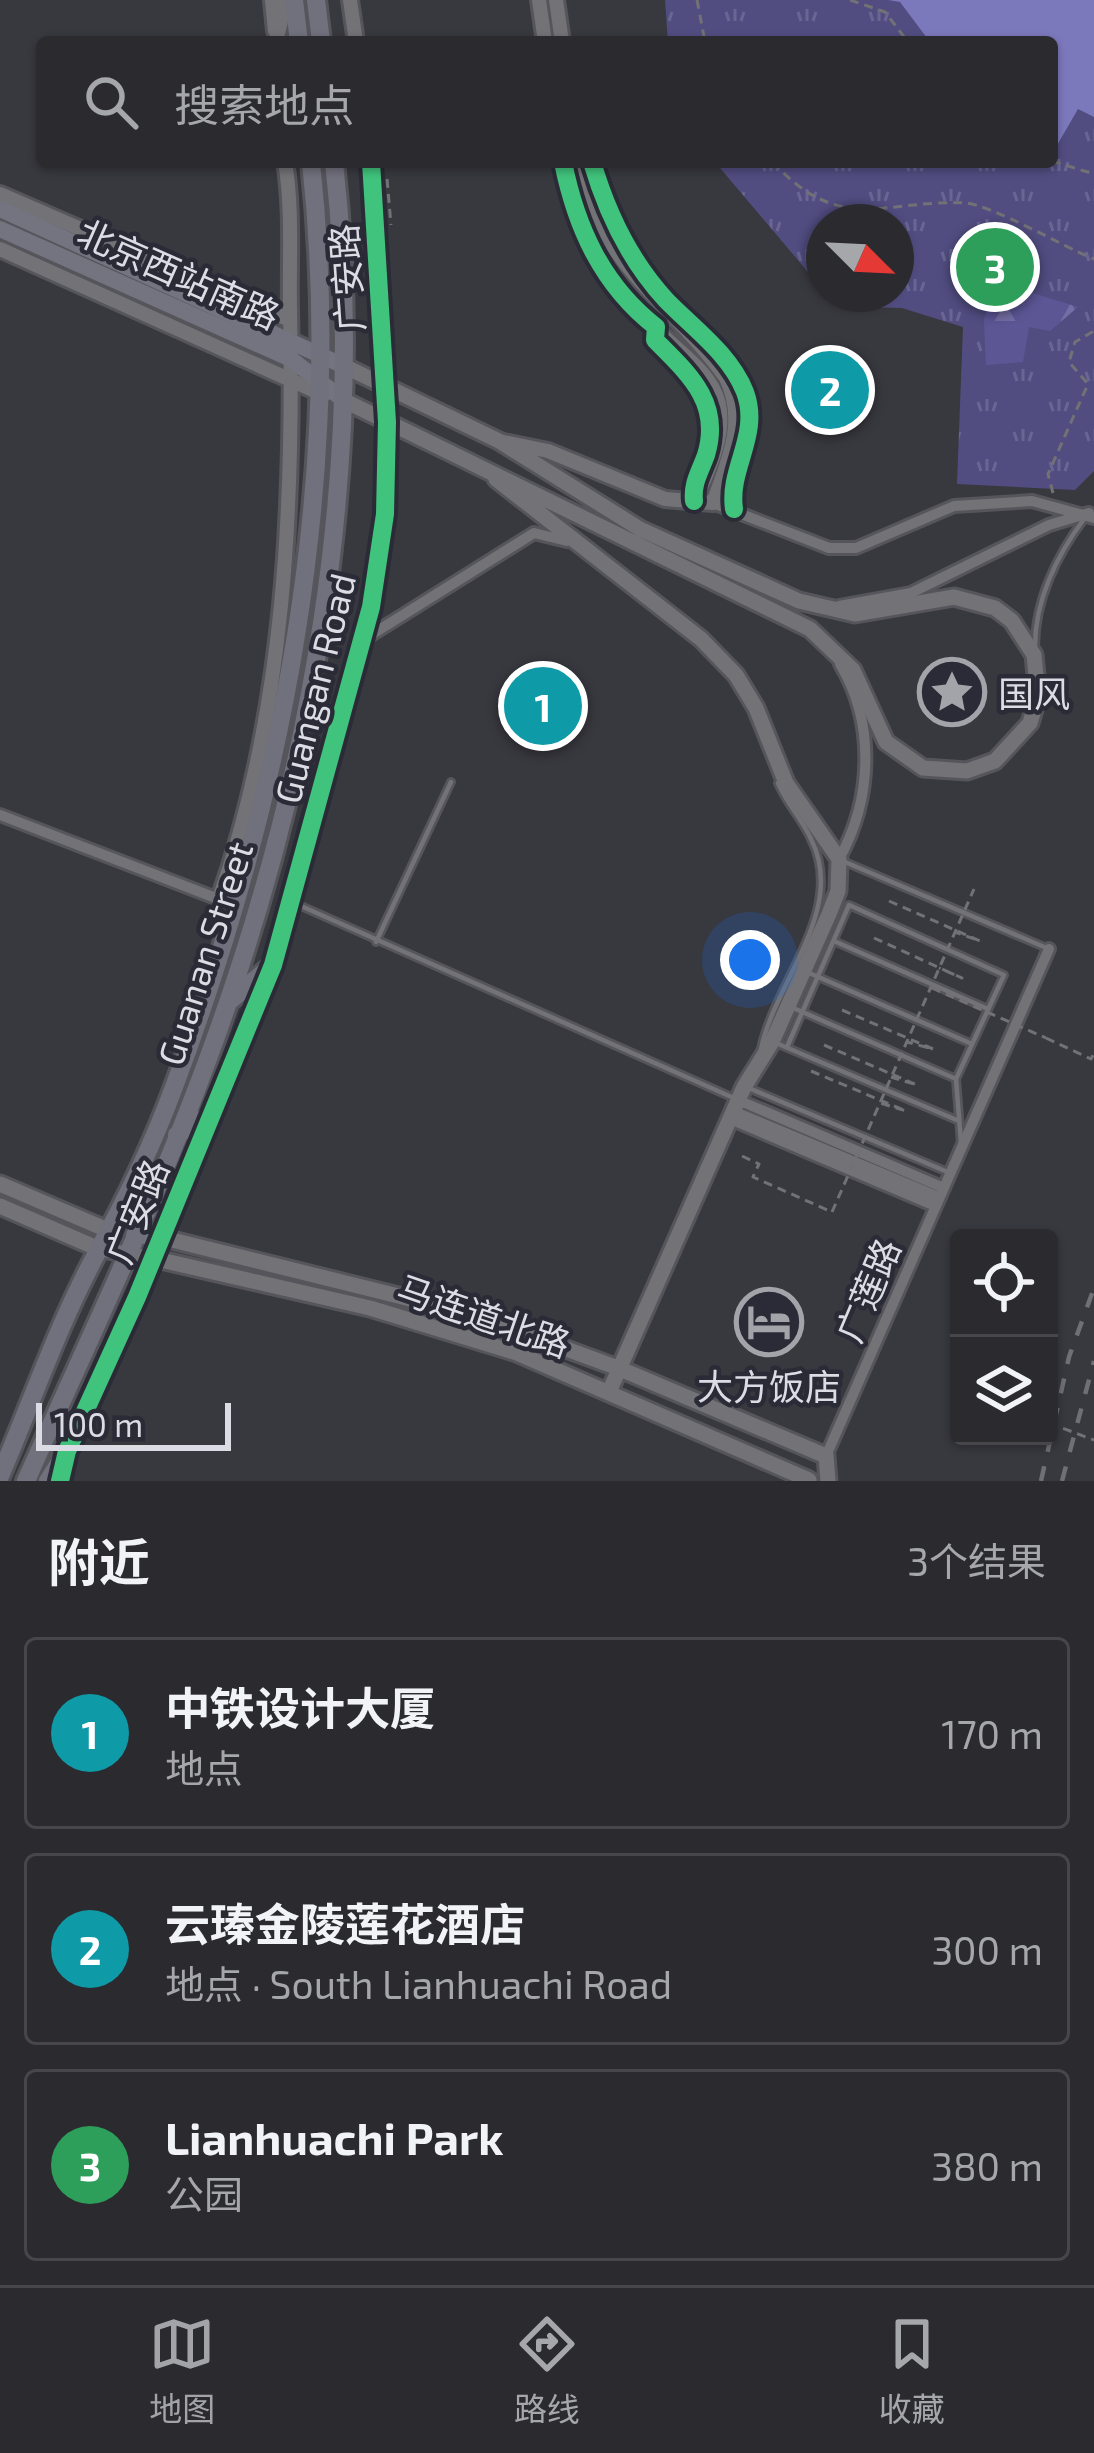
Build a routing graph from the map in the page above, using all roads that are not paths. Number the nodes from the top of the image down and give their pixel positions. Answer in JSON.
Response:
{"nodes":[{"id":1,"x":272,"y":0,"type":"edge"},
{"id":2,"x":290,"y":0,"type":"edge"},
{"id":3,"x":316,"y":0,"type":"edge"},
{"id":4,"x":350,"y":0,"type":"edge"},
{"id":5,"x":539,"y":0,"type":"edge"},
{"id":6,"x":556,"y":0,"type":"edge"},
{"id":7,"x":275,"y":36,"type":"edge"},
{"id":8,"x":278,"y":36,"type":"edge"},
{"id":9,"x":297,"y":36,"type":"edge"},
{"id":10,"x":320,"y":36,"type":"edge"},
{"id":11,"x":355,"y":36,"type":"edge"},
{"id":12,"x":544,"y":36,"type":"edge"},
{"id":13,"x":561,"y":36,"type":"edge"},
{"id":14,"x":285,"y":168,"type":"edge"},
{"id":15,"x":311,"y":168,"type":"edge"},
{"id":16,"x":334,"y":168,"type":"edge"},
{"id":17,"x":370,"y":168,"type":"edge"},
{"id":18,"x":565,"y":168,"type":"edge"},
{"id":19,"x":582,"y":168,"type":"edge"},
{"id":20,"x":0,"y":194,"type":"edge"},
{"id":21,"x":0,"y":209,"type":"edge"},
{"id":22,"x":0,"y":229,"type":"edge"},
{"id":23,"x":0,"y":250,"type":"edge"},
{"id":24,"x":290,"y":330,"type":"junction"},
{"id":25,"x":317,"y":351,"type":"junction"},
{"id":26,"x":291,"y":359,"type":"junction"},
{"id":27,"x":344,"y":367,"type":"junction"},
{"id":28,"x":291,"y":379,"type":"junction"},
{"id":29,"x":317,"y":386,"type":"junction"},
{"id":30,"x":385,"y":389,"type":"junction"},
{"id":31,"x":345,"y":401,"type":"junction"},
{"id":32,"x":387,"y":422,"type":"junction"},
{"id":33,"x":499,"y":441,"type":"junction"},
{"id":34,"x":475,"y":462,"type":"junction"},
{"id":35,"x":694,"y":501,"type":"junction"},
{"id":36,"x":713,"y":503,"type":"junction"},
{"id":37,"x":1092,"y":514,"type":"edge"},
{"id":38,"x":569,"y":542,"type":"junction"},
{"id":39,"x":824,"y":610,"type":"junction"},
{"id":40,"x":363,"y":640,"type":"junction"},
{"id":41,"x":830,"y":646,"type":"junction"},
{"id":42,"x":1036,"y":664,"type":"junction"},
{"id":43,"x":772,"y":754,"type":"junction"},
{"id":44,"x":451,"y":782,"type":"dead end"},
{"id":45,"x":0,"y":815,"type":"edge"},
{"id":46,"x":839,"y":860,"type":"junction"},
{"id":47,"x":292,"y":902,"type":"junction"},
{"id":48,"x":227,"y":903,"type":"junction"},
{"id":49,"x":834,"y":940,"type":"junction"},
{"id":50,"x":376,"y":942,"type":"junction"},
{"id":51,"x":1049,"y":949,"type":"joint"},
{"id":52,"x":273,"y":965,"type":"junction"},
{"id":53,"x":811,"y":973,"type":"junction"},
{"id":54,"x":228,"y":1002,"type":"junction"},
{"id":55,"x":795,"y":1009,"type":"junction"},
{"id":56,"x":988,"y":1009,"type":"junction"},
{"id":57,"x":972,"y":1044,"type":"junction"},
{"id":58,"x":780,"y":1045,"type":"junction"},
{"id":59,"x":759,"y":1061,"type":"junction"},
{"id":60,"x":956,"y":1078,"type":"junction"},
{"id":61,"x":736,"y":1104,"type":"junction"},
{"id":62,"x":211,"y":1114,"type":"junction"},
{"id":63,"x":958,"y":1121,"type":"junction"},
{"id":64,"x":177,"y":1135,"type":"junction"},
{"id":65,"x":962,"y":1146,"type":"junction"},
{"id":66,"x":950,"y":1173,"type":"junction"},
{"id":67,"x":0,"y":1184,"type":"edge"},
{"id":68,"x":940,"y":1197,"type":"junction"},
{"id":69,"x":0,"y":1206,"type":"edge"},
{"id":70,"x":112,"y":1232,"type":"junction"},
{"id":71,"x":160,"y":1237,"type":"junction"},
{"id":72,"x":130,"y":1244,"type":"junction"},
{"id":73,"x":99,"y":1249,"type":"junction"},
{"id":74,"x":152,"y":1258,"type":"junction"},
{"id":75,"x":618,"y":1368,"type":"junction"},
{"id":76,"x":609,"y":1391,"type":"junction"},
{"id":77,"x":67,"y":1451,"type":"junction"},
{"id":78,"x":826,"y":1456,"type":"junction"},
{"id":79,"x":0,"y":1476,"type":"edge"},
{"id":80,"x":26,"y":1481,"type":"edge"},
{"id":81,"x":48,"y":1481,"type":"edge"},
{"id":82,"x":60,"y":1481,"type":"edge"},
{"id":83,"x":808,"y":1481,"type":"edge"},
{"id":84,"x":828,"y":1481,"type":"edge"}],
"edges":[{"from":1,"to":7,"type":"street"},
{"from":2,"to":8,"type":"street"},
{"from":2,"to":9,"type":"highway"},
{"from":3,"to":10,"type":"highway"},
{"from":4,"to":11,"type":"street"},
{"from":5,"to":12,"type":"street"},
{"from":6,"to":13,"type":"street"},
{"from":14,"to":24,"type":"street","name":"广安路"},
{"from":15,"to":25,"type":"highway","name":"Guanan Street"},
{"from":16,"to":27,"type":"highway","name":"Guanan Street"},
{"from":17,"to":30,"type":"street","name":"广安路"},
{"from":18,"to":35,"type":"street"},
{"from":19,"to":36,"type":"street"},
{"from":20,"to":24,"type":"street"},
{"from":21,"to":24,"type":"main road"},
{"from":22,"to":26,"type":"main road","name":"北京西站南路"},
{"from":23,"to":28,"type":"street"},
{"from":24,"to":25,"type":"main road"},
{"from":24,"to":26,"type":"street","name":"广安路"},
{"from":25,"to":27,"type":"main road"},
{"from":25,"to":29,"type":"highway","name":"Guanan Street"},
{"from":26,"to":28,"type":"street","name":"广安路"},
{"from":26,"to":29,"type":"main road","name":"北京西站南路"},
{"from":27,"to":30,"type":"main road"},
{"from":27,"to":31,"type":"highway","name":"Guanan Street"},
{"from":28,"to":29,"type":"street"},
{"from":28,"to":48,"type":"street","name":"广安路"},
{"from":29,"to":31,"type":"main road","name":"北京西站南路"},
{"from":29,"to":48,"type":"highway","name":"Guanan Street"},
{"from":30,"to":32,"type":"street","name":"广安路"},
{"from":30,"to":33,"type":"main road"},
{"from":31,"to":32,"type":"main road","name":"北京西站南路"},
{"from":31,"to":54,"type":"highway","name":"Guanan Street"},
{"from":32,"to":34,"type":"main road","name":"北京西站南路"},
{"from":32,"to":40,"type":"street","name":"Guangan Road"},
{"from":33,"to":35,"type":"street"},
{"from":33,"to":39,"type":"main road"},
{"from":34,"to":38,"type":"main road"},
{"from":34,"to":41,"type":"main road"},
{"from":35,"to":36,"type":"street"},
{"from":36,"to":37,"type":"street"},
{"from":37,"to":39,"type":"street"},
{"from":37,"to":42,"type":"lane"},
{"from":38,"to":40,"type":"street"},
{"from":38,"to":43,"type":"main road"},
{"from":39,"to":42,"type":"main road"},
{"from":40,"to":47,"type":"street","name":"Guangan Road"},
{"from":41,"to":42,"type":"main road"},
{"from":41,"to":46,"type":"street"},
{"from":43,"to":46,"type":"main road"},
{"from":43,"to":59,"type":"lane"},
{"from":44,"to":50,"type":"lane"},
{"from":45,"to":48,"type":"street"},
{"from":46,"to":51,"type":"lane"},
{"from":46,"to":53,"type":"main road"},
{"from":47,"to":50,"type":"lane"},
{"from":47,"to":52,"type":"street","name":"Guangan Road"},
{"from":48,"to":70,"type":"highway","name":"Guanan Street"},
{"from":49,"to":53,"type":"lane"},
{"from":49,"to":56,"type":"lane"},
{"from":49,"to":56,"type":"lane"},
{"from":50,"to":61,"type":"lane"},
{"from":51,"to":65,"type":"street","name":"广莲路"},
{"from":52,"to":54,"type":"highway"},
{"from":52,"to":62,"type":"street","name":"广安路"},
{"from":53,"to":55,"type":"main road"},
{"from":53,"to":57,"type":"lane"},
{"from":54,"to":64,"type":"highway","name":"Guanan Street"},
{"from":55,"to":58,"type":"main road"},
{"from":55,"to":60,"type":"lane"},
{"from":56,"to":57,"type":"lane"},
{"from":57,"to":60,"type":"lane"},
{"from":58,"to":59,"type":"main road"},
{"from":58,"to":63,"type":"lane"},
{"from":59,"to":61,"type":"main road"},
{"from":60,"to":63,"type":"lane"},
{"from":61,"to":66,"type":"lane"},
{"from":61,"to":68,"type":"street"},
{"from":61,"to":68,"type":"street"},
{"from":61,"to":75,"type":"main road"},
{"from":62,"to":64,"type":"highway"},
{"from":62,"to":71,"type":"street","name":"广安路"},
{"from":63,"to":65,"type":"lane"},
{"from":64,"to":72,"type":"highway","name":"Guanan Street"},
{"from":65,"to":66,"type":"street","name":"广莲路"},
{"from":66,"to":68,"type":"street","name":"广莲路"},
{"from":67,"to":70,"type":"main road"},
{"from":68,"to":78,"type":"street","name":"广莲路"},
{"from":69,"to":73,"type":"main road"},
{"from":70,"to":72,"type":"street"},
{"from":70,"to":73,"type":"highway","name":"Guanan Street"},
{"from":71,"to":72,"type":"main road"},
{"from":71,"to":74,"type":"street","name":"广安路"},
{"from":71,"to":75,"type":"main road"},
{"from":72,"to":73,"type":"street"},
{"from":72,"to":74,"type":"street","name":"马连道北路"},
{"from":72,"to":80,"type":"highway","name":"Guanan Street"},
{"from":73,"to":79,"type":"highway","name":"Guanan Street"},
{"from":74,"to":76,"type":"main road","name":"马连道北路"},
{"from":74,"to":77,"type":"street","name":"广安路"},
{"from":75,"to":76,"type":"main road"},
{"from":75,"to":78,"type":"main road"},
{"from":76,"to":83,"type":"main road","name":"马连道北路"},
{"from":77,"to":81,"type":"highway"},
{"from":77,"to":82,"type":"street","name":"广安路"},
{"from":78,"to":83,"type":"main road"},
{"from":78,"to":84,"type":"main road"}]}
